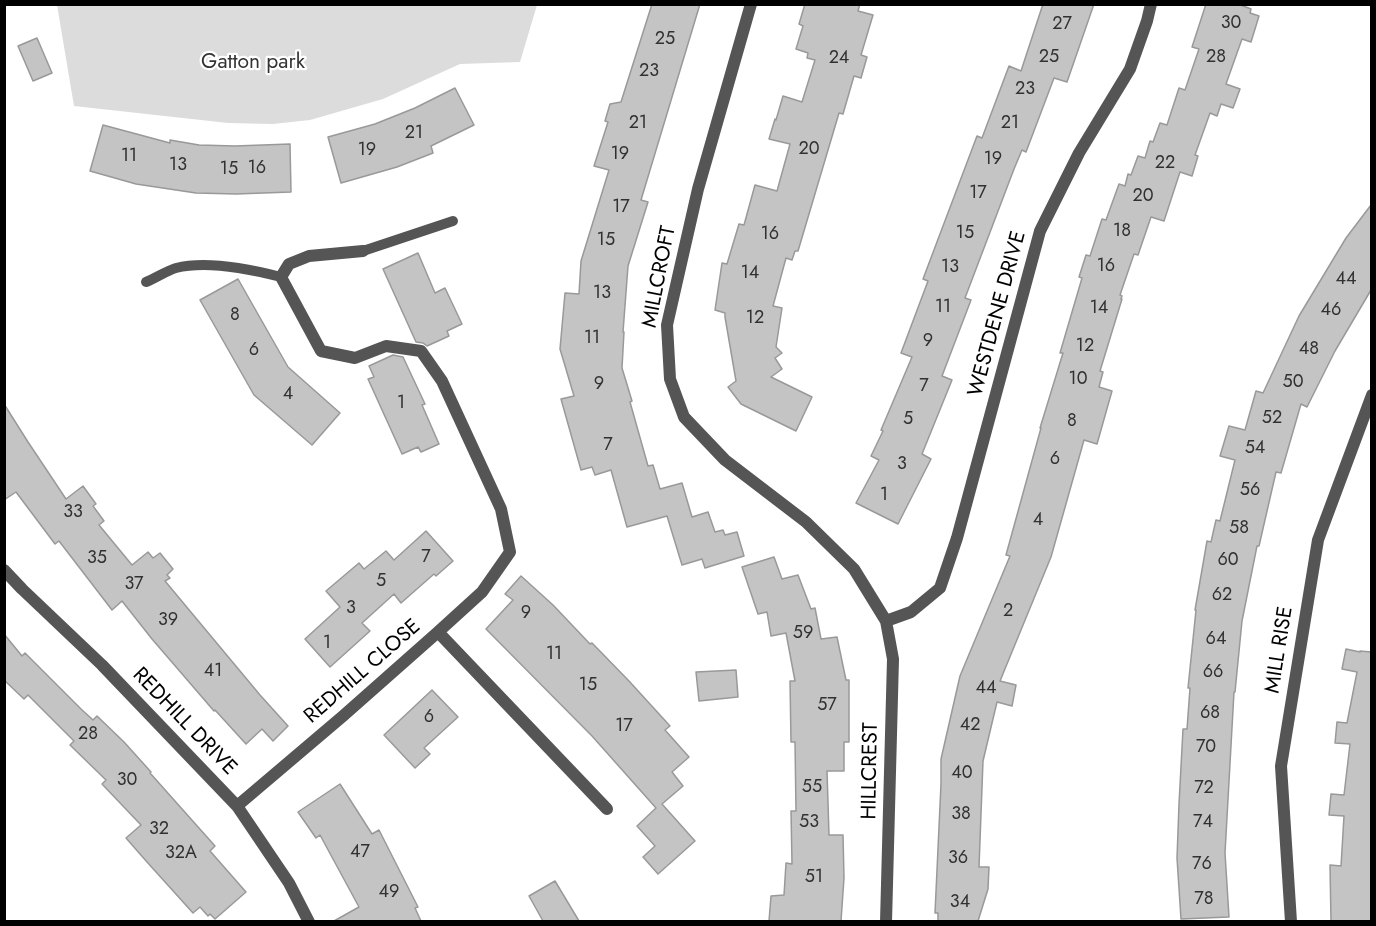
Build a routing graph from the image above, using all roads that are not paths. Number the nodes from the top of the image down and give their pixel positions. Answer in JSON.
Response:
{"nodes":[{"id":1,"x":751,"y":4,"type":"edge"},
{"id":2,"x":1151,"y":4,"type":"edge"},
{"id":3,"x":453,"y":221,"type":"dead end"},
{"id":4,"x":363,"y":251,"type":"joint"},
{"id":5,"x":280,"y":277,"type":"junction"},
{"id":6,"x":146,"y":282,"type":"dead end"},
{"id":7,"x":1371,"y":395,"type":"edge"},
{"id":8,"x":4,"y":570,"type":"edge"},
{"id":9,"x":886,"y":621,"type":"junction"},
{"id":10,"x":438,"y":632,"type":"junction"},
{"id":11,"x":237,"y":806,"type":"junction"},
{"id":12,"x":607,"y":809,"type":"dead end"},
{"id":13,"x":309,"y":921,"type":"edge"},
{"id":14,"x":886,"y":921,"type":"edge"},
{"id":15,"x":1291,"y":921,"type":"edge"}],
"edges":[{"from":1,"to":9,"type":"street","name":"MILLCROFT"},
{"from":2,"to":9,"type":"street","name":"WESTDENE DRIVE"},
{"from":3,"to":4,"type":"lane"},
{"from":4,"to":5,"type":"street"},
{"from":5,"to":6,"type":"lane"},
{"from":5,"to":10,"type":"street"},
{"from":7,"to":15,"type":"street","name":"MILL RISE"},
{"from":8,"to":11,"type":"street","name":"REDHILL DRIVE"},
{"from":9,"to":14,"type":"street","name":"HILLCREST"},
{"from":10,"to":11,"type":"street","name":"REDHILL CLOSE"},
{"from":10,"to":12,"type":"street","name":"REDHILL CLOSE"},
{"from":11,"to":13,"type":"street","name":"REDHILL DRIVE"}]}
